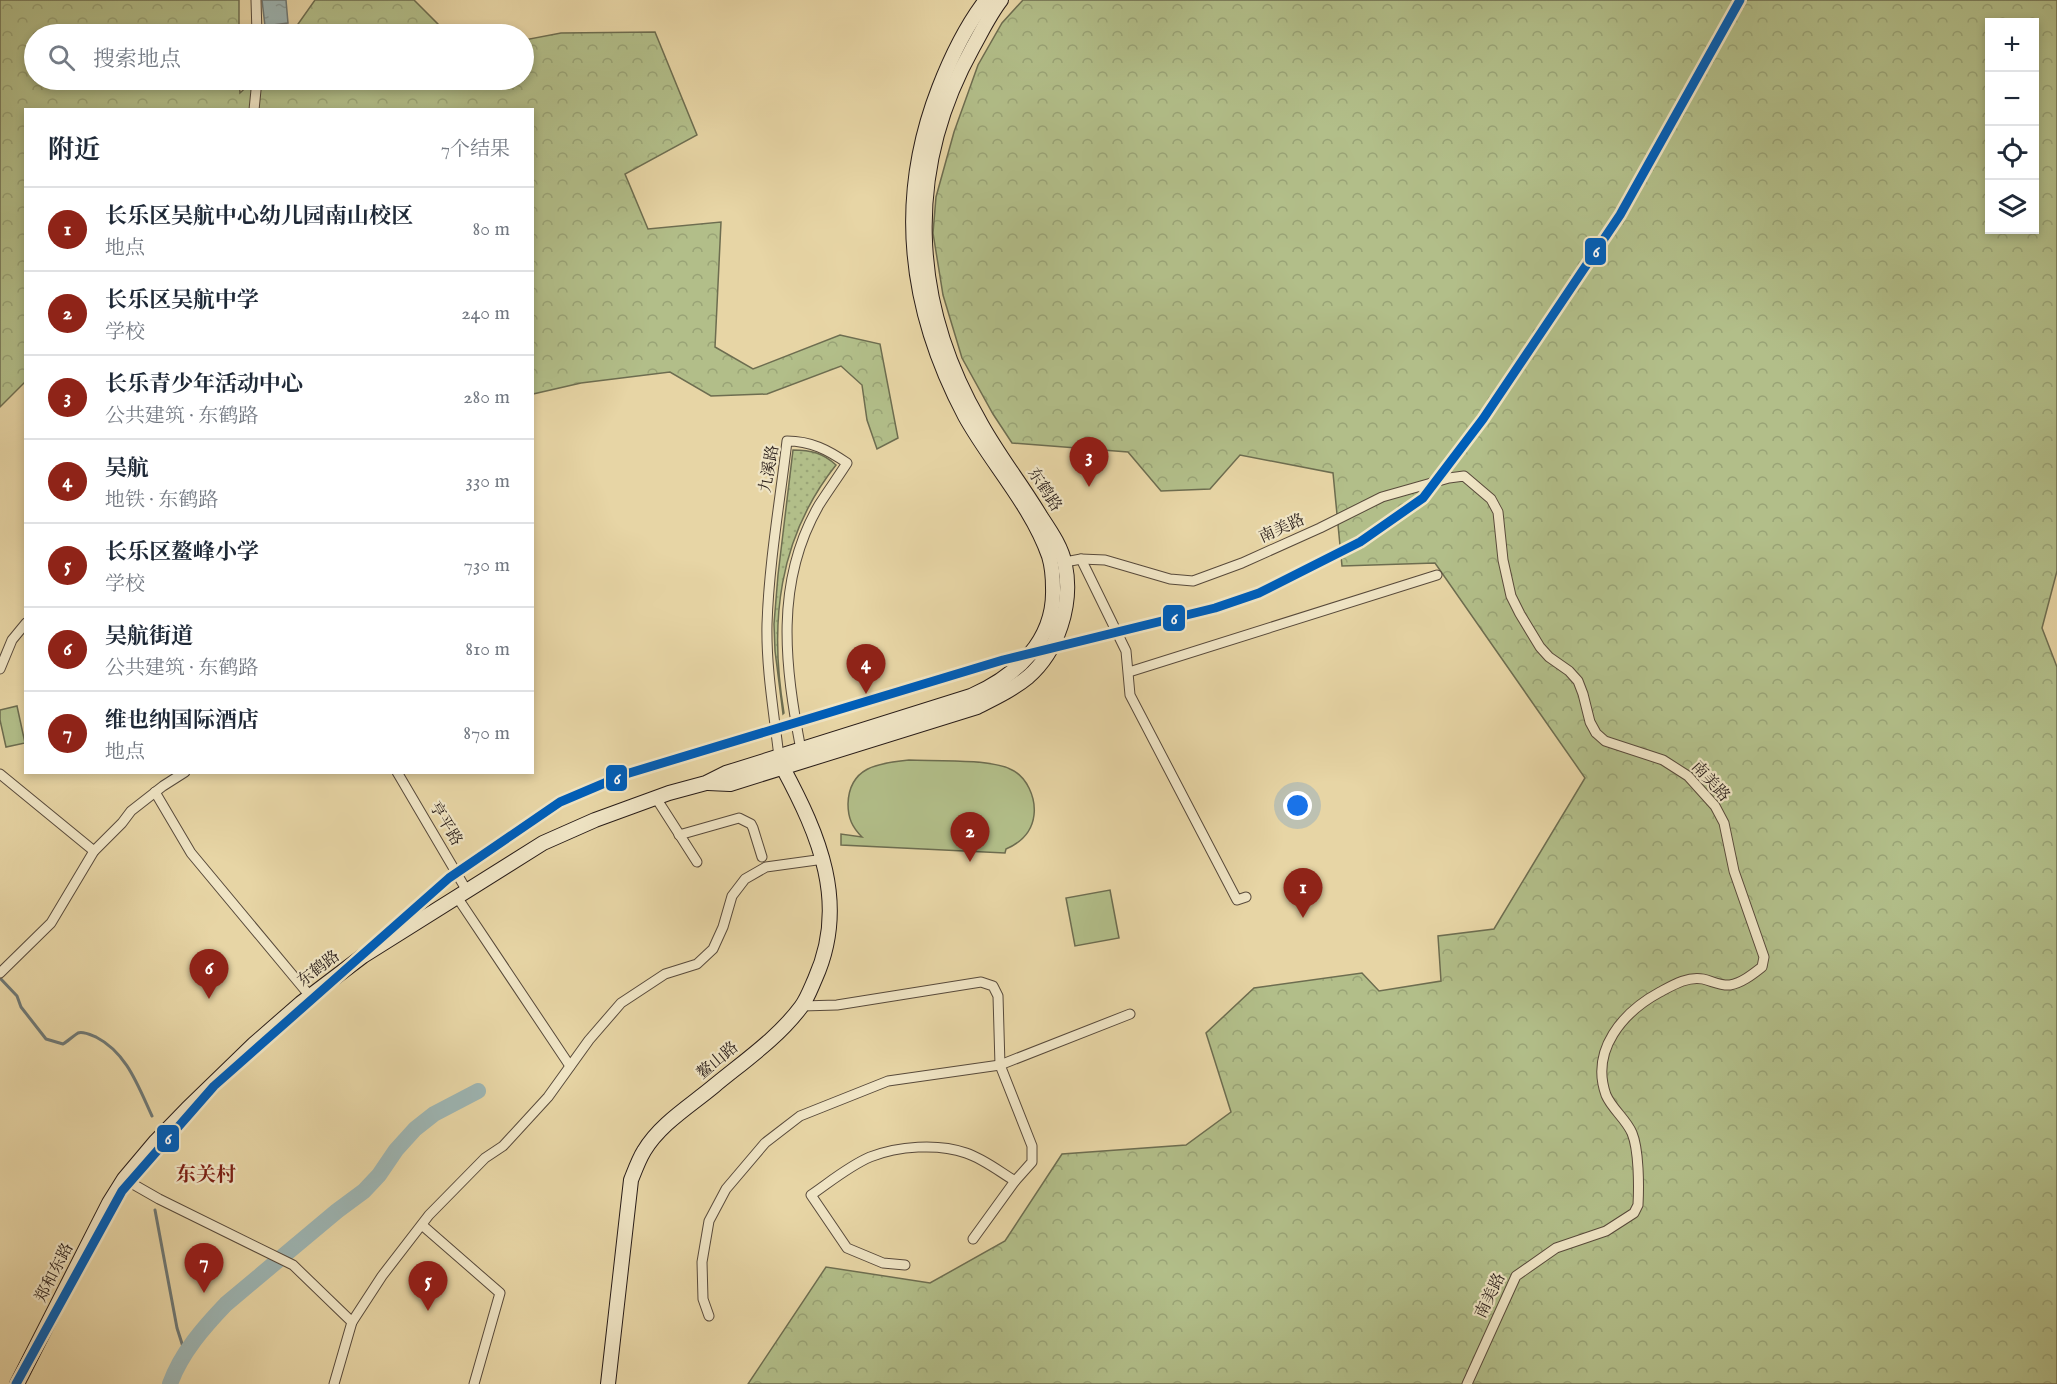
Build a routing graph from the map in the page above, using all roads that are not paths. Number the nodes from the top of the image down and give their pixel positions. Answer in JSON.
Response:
{"nodes":[{"id":1,"x":256,"y":0,"type":"edge"},
{"id":2,"x":986,"y":0,"type":"edge"},
{"id":3,"x":1001,"y":0,"type":"edge"},
{"id":4,"x":257,"y":24,"type":"edge"},
{"id":5,"x":256,"y":90,"type":"edge"},
{"id":6,"x":255,"y":108,"type":"edge"},
{"id":7,"x":1081,"y":560,"type":"junction"},
{"id":8,"x":1065,"y":562,"type":"junction"},
{"id":9,"x":1437,"y":575,"type":"dead end"},
{"id":10,"x":24,"y":625,"type":"edge"},
{"id":11,"x":0,"y":669,"type":"edge"},
{"id":12,"x":1129,"y":672,"type":"junction"},
{"id":13,"x":801,"y":750,"type":"junction"},
{"id":14,"x":781,"y":762,"type":"junction"},
{"id":15,"x":0,"y":774,"type":"edge"},
{"id":16,"x":182,"y":774,"type":"edge"},
{"id":17,"x":398,"y":774,"type":"edge"},
{"id":18,"x":155,"y":792,"type":"junction"},
{"id":19,"x":656,"y":798,"type":"junction"},
{"id":20,"x":679,"y":835,"type":"junction"},
{"id":21,"x":94,"y":851,"type":"junction"},
{"id":22,"x":762,"y":857,"type":"dead end"},
{"id":23,"x":824,"y":860,"type":"junction"},
{"id":24,"x":697,"y":862,"type":"dead end"},
{"id":25,"x":462,"y":894,"type":"junction"},
{"id":26,"x":1246,"y":897,"type":"dead end"},
{"id":27,"x":2,"y":971,"type":"edge"},
{"id":28,"x":310,"y":996,"type":"junction"},
{"id":29,"x":802,"y":1006,"type":"junction"},
{"id":30,"x":1130,"y":1014,"type":"dead end"},
{"id":31,"x":1000,"y":1065,"type":"junction"},
{"id":32,"x":570,"y":1066,"type":"junction"},
{"id":33,"x":124,"y":1179,"type":"junction"},
{"id":34,"x":1015,"y":1181,"type":"junction"},
{"id":35,"x":422,"y":1225,"type":"junction"},
{"id":36,"x":973,"y":1239,"type":"dead end"},
{"id":37,"x":905,"y":1265,"type":"dead end"},
{"id":38,"x":710,"y":1316,"type":"dead end"},
{"id":39,"x":352,"y":1322,"type":"junction"},
{"id":40,"x":17,"y":1384,"type":"edge"},
{"id":41,"x":334,"y":1384,"type":"edge"},
{"id":42,"x":474,"y":1384,"type":"edge"},
{"id":43,"x":608,"y":1384,"type":"edge"},
{"id":44,"x":1467,"y":1384,"type":"edge"}],
"edges":[{"from":1,"to":4,"type":"street"},
{"from":2,"to":13,"type":"main road","name":"东鹤路"},
{"from":3,"to":8,"type":"main road","name":"东鹤路"},
{"from":5,"to":6,"type":"street"},
{"from":7,"to":8,"type":"street","name":"南美路"},
{"from":7,"to":12,"type":"street"},
{"from":7,"to":44,"type":"street","name":"南美路"},
{"from":8,"to":14,"type":"main road","name":"东鹤路"},
{"from":9,"to":12,"type":"street"},
{"from":10,"to":11,"type":"street"},
{"from":12,"to":26,"type":"street"},
{"from":13,"to":14,"type":"main road","name":"东鹤路"},
{"from":13,"to":14,"type":"street","name":"九溪路"},
{"from":14,"to":19,"type":"main road","name":"东鹤路"},
{"from":14,"to":23,"type":"main road","name":"鳌山路"},
{"from":15,"to":21,"type":"street"},
{"from":16,"to":18,"type":"street"},
{"from":17,"to":25,"type":"street","name":"亨平路"},
{"from":18,"to":21,"type":"street"},
{"from":18,"to":28,"type":"street"},
{"from":19,"to":20,"type":"street"},
{"from":19,"to":25,"type":"main road","name":"东鹤路"},
{"from":20,"to":22,"type":"street"},
{"from":20,"to":24,"type":"street"},
{"from":21,"to":27,"type":"street"},
{"from":23,"to":29,"type":"main road","name":"鳌山路"},
{"from":23,"to":32,"type":"street"},
{"from":25,"to":28,"type":"main road","name":"东鹤路"},
{"from":25,"to":32,"type":"street","name":"亨平路"},
{"from":28,"to":33,"type":"main road","name":"东鹤路"},
{"from":29,"to":31,"type":"street"},
{"from":29,"to":43,"type":"main road","name":"鳌山路"},
{"from":30,"to":31,"type":"street"},
{"from":31,"to":34,"type":"street"},
{"from":31,"to":38,"type":"street"},
{"from":32,"to":35,"type":"street"},
{"from":33,"to":39,"type":"street"},
{"from":33,"to":40,"type":"main road","name":"郑和东路"},
{"from":34,"to":36,"type":"street"},
{"from":34,"to":37,"type":"street"},
{"from":35,"to":39,"type":"street"},
{"from":35,"to":42,"type":"street"},
{"from":39,"to":41,"type":"street"}]}
